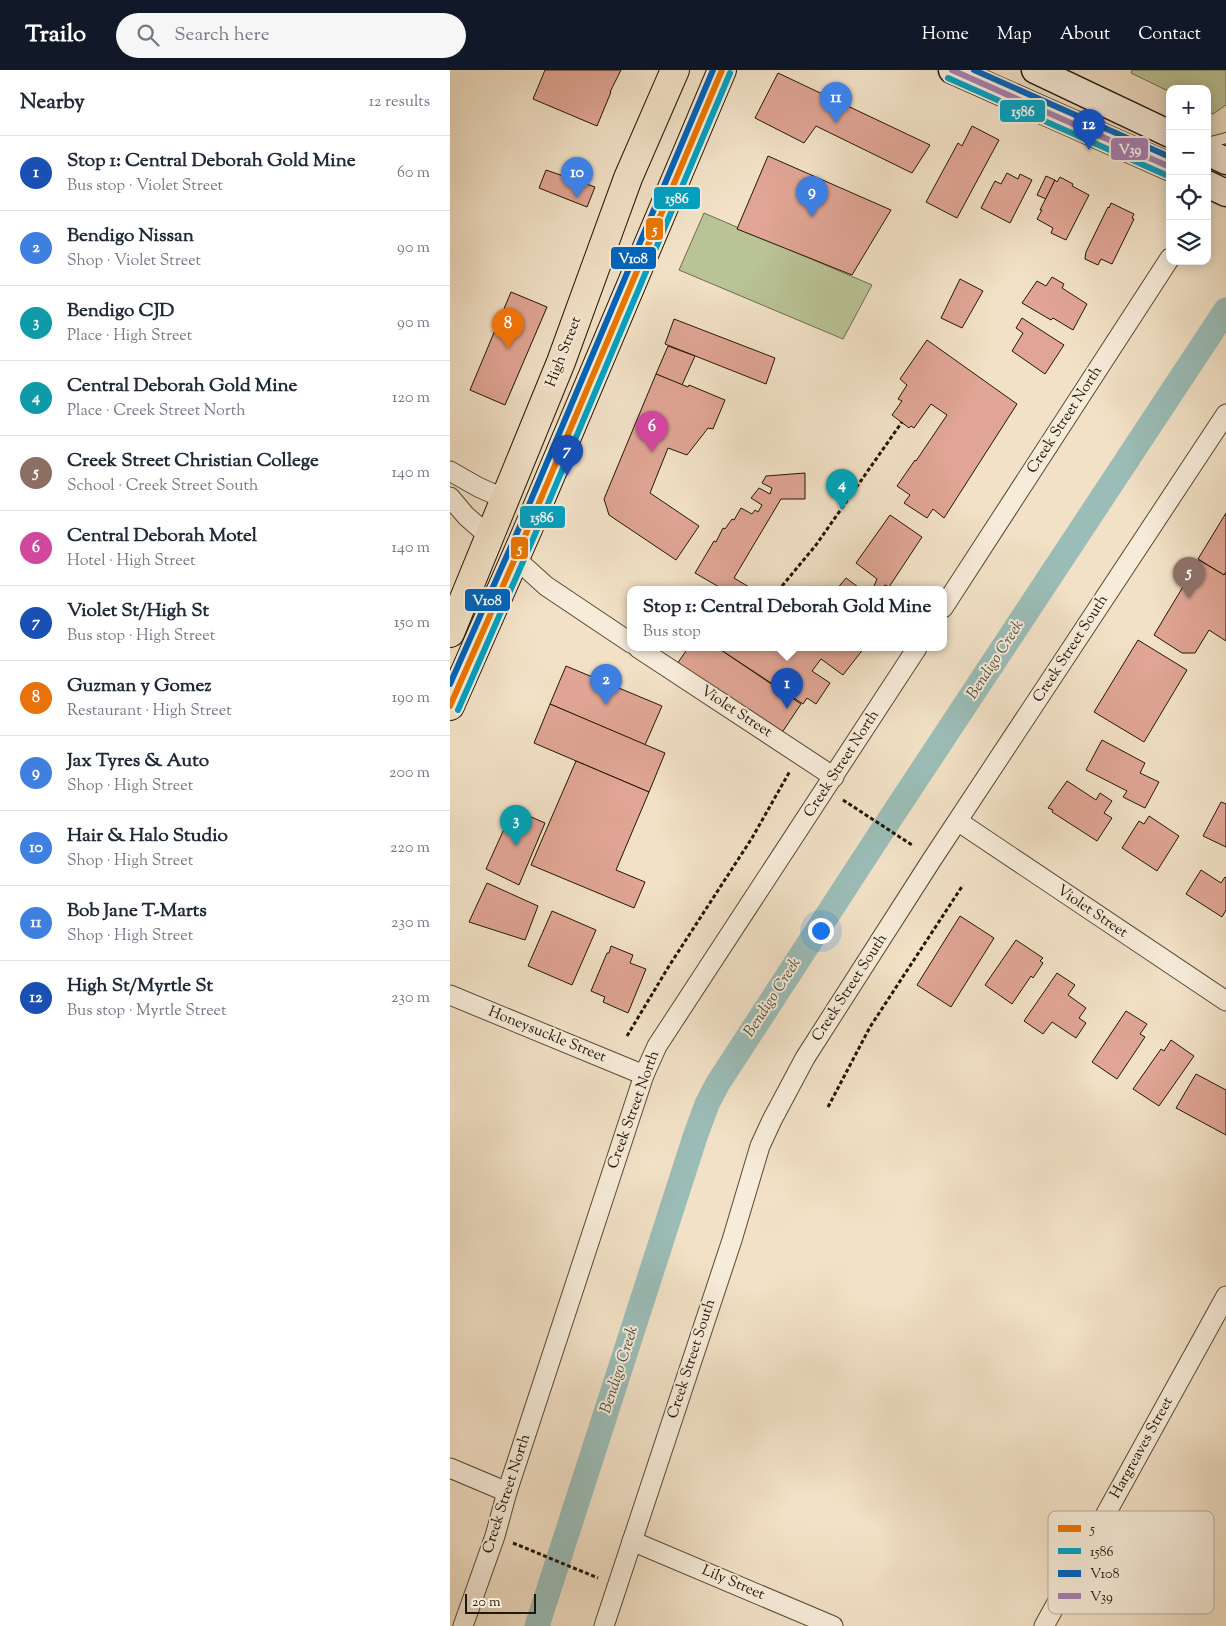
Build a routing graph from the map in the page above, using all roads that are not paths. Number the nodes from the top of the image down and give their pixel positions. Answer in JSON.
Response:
{"nodes":[{"id":1,"x":675,"y":70,"type":"edge"},
{"id":2,"x":722,"y":70,"type":"edge"},
{"id":3,"x":952,"y":70,"type":"edge"},
{"id":4,"x":1035,"y":70,"type":"edge"},
{"id":5,"x":1166,"y":132,"type":"edge"},
{"id":6,"x":1226,"y":138,"type":"edge"},
{"id":7,"x":1211,"y":142,"type":"edge"},
{"id":8,"x":1211,"y":154,"type":"edge"},
{"id":9,"x":1226,"y":161,"type":"edge"},
{"id":10,"x":1166,"y":165,"type":"edge"},
{"id":11,"x":1211,"y":186,"type":"edge"},
{"id":12,"x":1226,"y":193,"type":"edge"},
{"id":13,"x":1166,"y":264,"type":"edge"},
{"id":14,"x":572,"y":332,"type":"junction"},
{"id":15,"x":606,"y":342,"type":"junction"},
{"id":16,"x":1226,"y":414,"type":"edge"},
{"id":17,"x":450,"y":471,"type":"edge"},
{"id":18,"x":450,"y":497,"type":"edge"},
{"id":19,"x":505,"y":499,"type":"junction"},
{"id":20,"x":536,"y":510,"type":"junction"},
{"id":21,"x":490,"y":538,"type":"junction"},
{"id":22,"x":515,"y":558,"type":"junction"},
{"id":23,"x":947,"y":602,"type":"edge"},
{"id":24,"x":450,"y":633,"type":"edge"},
{"id":25,"x":627,"y":640,"type":"edge"},
{"id":26,"x":643,"y":651,"type":"edge"},
{"id":27,"x":915,"y":651,"type":"edge"},
{"id":28,"x":450,"y":706,"type":"edge"},
{"id":29,"x":834,"y":777,"type":"junction"},
{"id":30,"x":958,"y":822,"type":"junction"},
{"id":31,"x":450,"y":995,"type":"edge"},
{"id":32,"x":1226,"y":1001,"type":"edge"},
{"id":33,"x":644,"y":1075,"type":"junction"},
{"id":34,"x":1226,"y":1296,"type":"edge"},
{"id":35,"x":450,"y":1468,"type":"edge"},
{"id":36,"x":507,"y":1492,"type":"junction"},
{"id":37,"x":1107,"y":1511,"type":"edge"},
{"id":38,"x":632,"y":1541,"type":"junction"},
{"id":39,"x":1051,"y":1614,"type":"edge"},
{"id":40,"x":463,"y":1626,"type":"edge"},
{"id":41,"x":604,"y":1626,"type":"edge"},
{"id":42,"x":833,"y":1626,"type":"edge"},
{"id":43,"x":1044,"y":1626,"type":"edge"}],
"edges":[{"from":1,"to":14,"type":"highway","name":"High Street"},
{"from":2,"to":15,"type":"highway"},
{"from":3,"to":10,"type":"main road"},
{"from":4,"to":5,"type":"main road"},
{"from":6,"to":7,"type":"lane"},
{"from":8,"to":9,"type":"main road"},
{"from":11,"to":12,"type":"main road"},
{"from":13,"to":23,"type":"street","name":"Creek Street North"},
{"from":14,"to":15,"type":"highway"},
{"from":14,"to":19,"type":"highway","name":"High Street"},
{"from":15,"to":20,"type":"highway"},
{"from":16,"to":30,"type":"street","name":"Creek Street South"},
{"from":17,"to":19,"type":"street"},
{"from":18,"to":21,"type":"street"},
{"from":19,"to":20,"type":"highway"},
{"from":19,"to":21,"type":"highway","name":"High Street"},
{"from":20,"to":22,"type":"highway"},
{"from":21,"to":22,"type":"highway"},
{"from":21,"to":24,"type":"highway","name":"High Street"},
{"from":22,"to":25,"type":"street"},
{"from":22,"to":28,"type":"highway"},
{"from":26,"to":29,"type":"street","name":"Violet Street"},
{"from":27,"to":29,"type":"street","name":"Creek Street North"},
{"from":29,"to":33,"type":"street","name":"Creek Street North"},
{"from":30,"to":32,"type":"street","name":"Violet Street"},
{"from":30,"to":38,"type":"street","name":"Creek Street South"},
{"from":31,"to":33,"type":"street","name":"Honeysuckle Street"},
{"from":33,"to":36,"type":"street","name":"Creek Street North"},
{"from":34,"to":37,"type":"street","name":"Hargreaves Street"},
{"from":35,"to":36,"type":"street"},
{"from":36,"to":40,"type":"street","name":"Creek Street North"},
{"from":38,"to":41,"type":"street","name":"Creek Street South"},
{"from":38,"to":42,"type":"street","name":"Lily Street"},
{"from":39,"to":43,"type":"street","name":"Hargreaves Street"}]}
